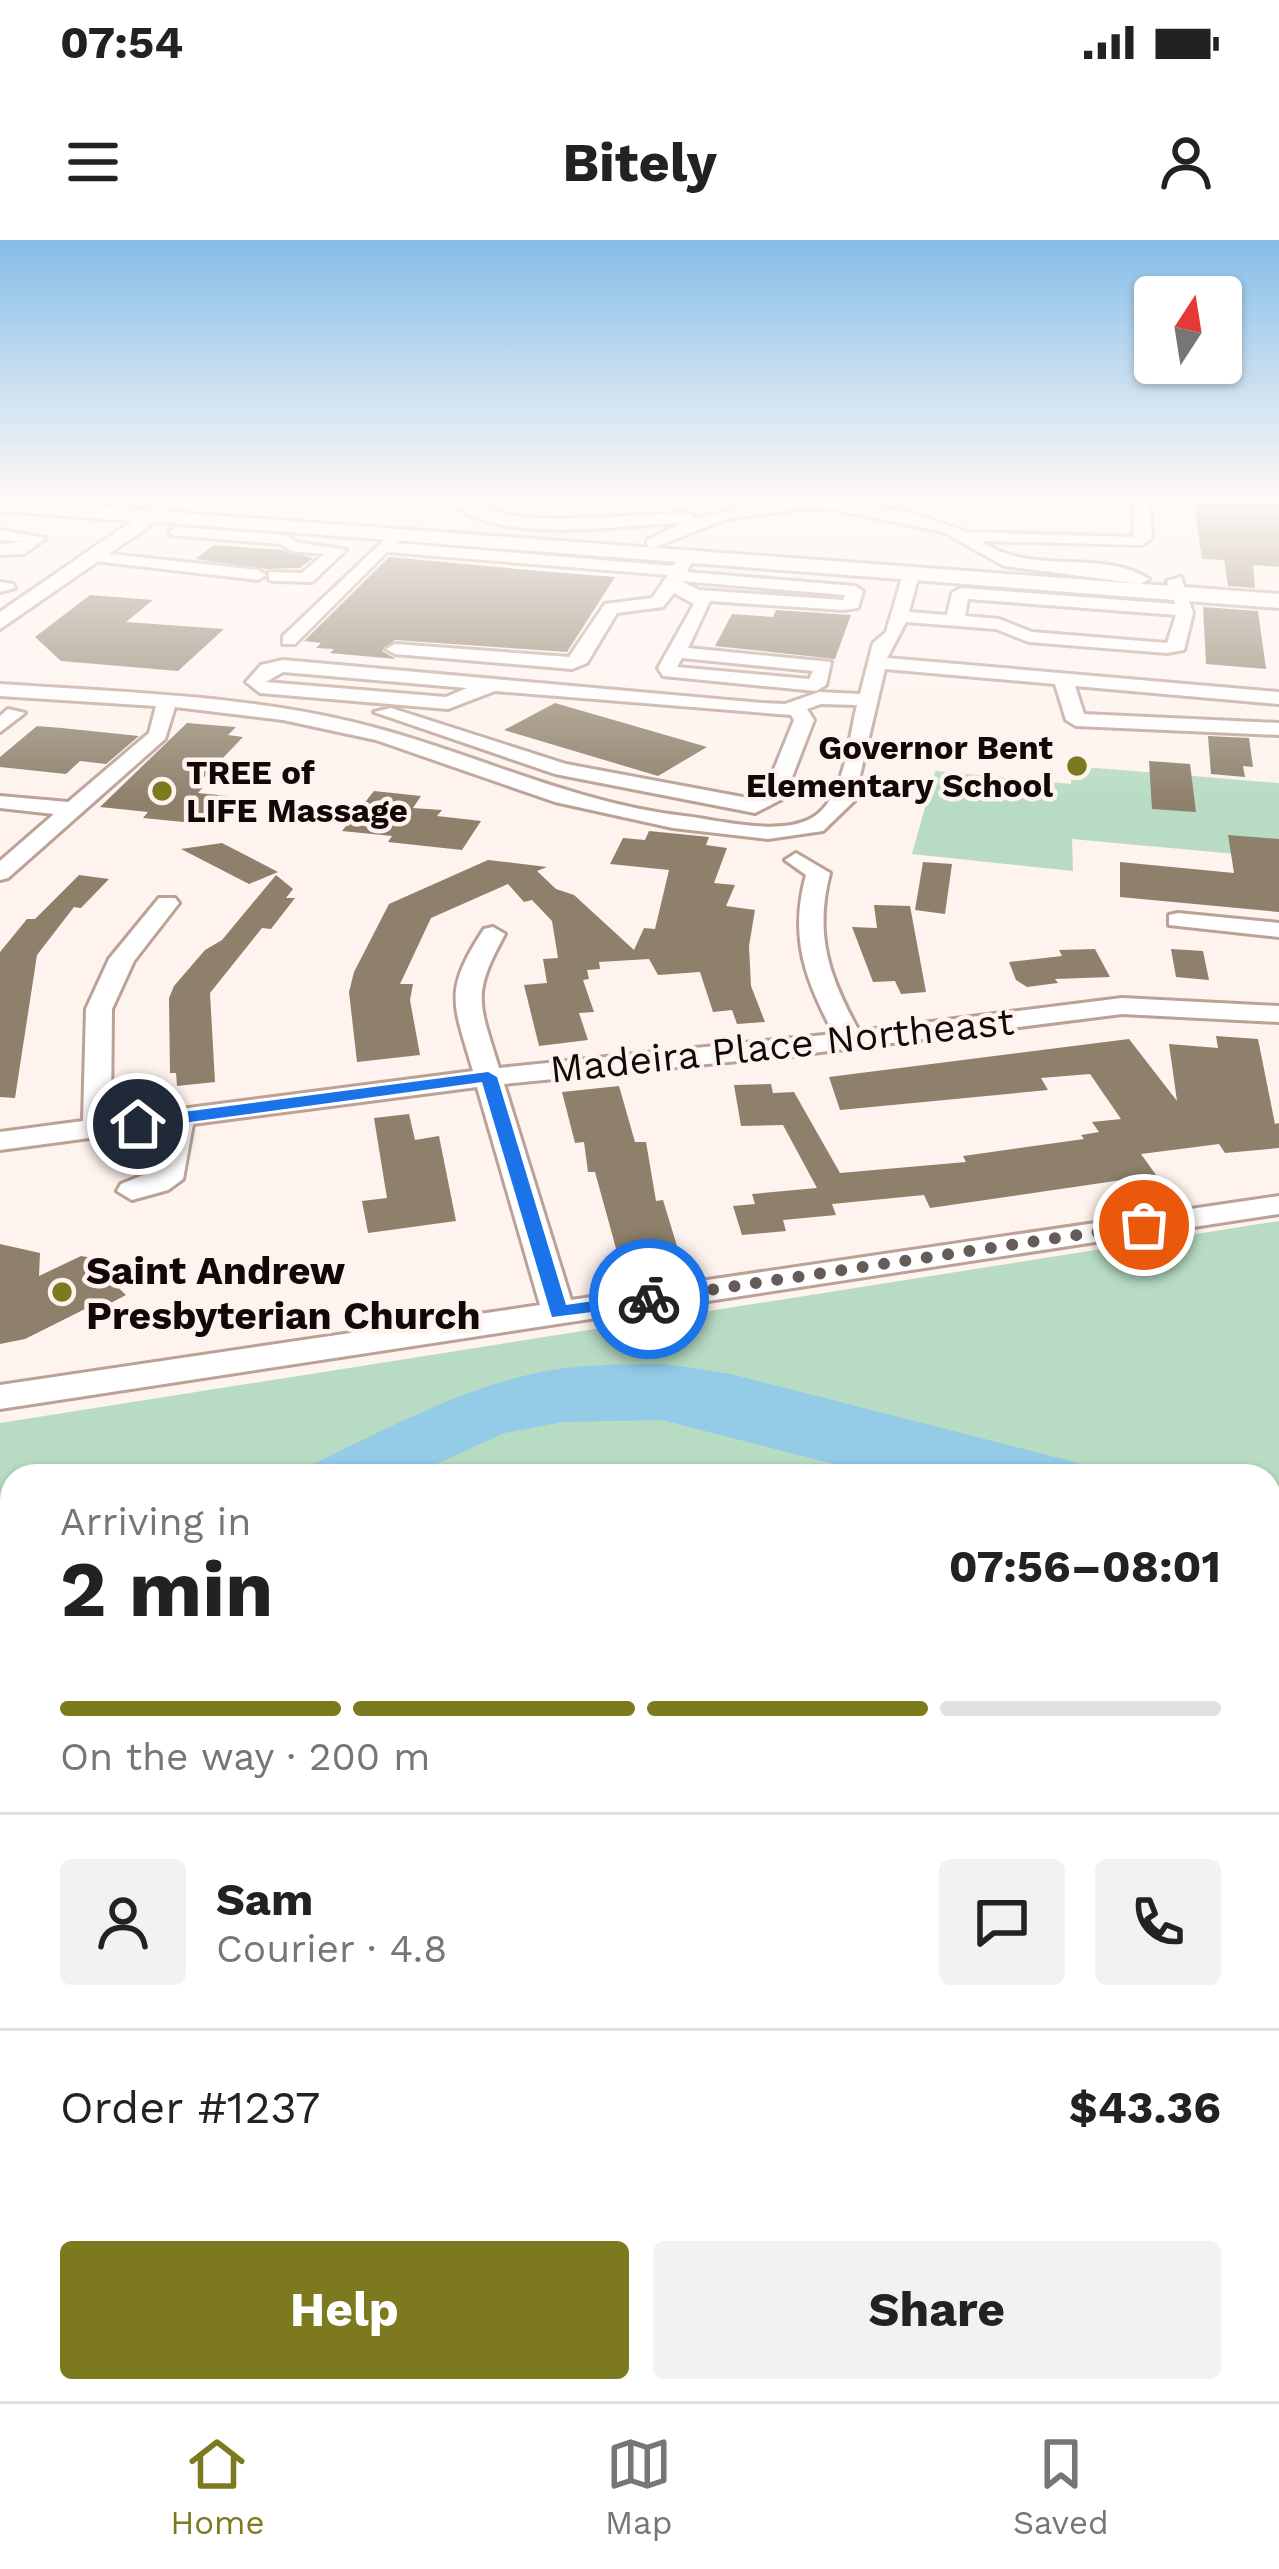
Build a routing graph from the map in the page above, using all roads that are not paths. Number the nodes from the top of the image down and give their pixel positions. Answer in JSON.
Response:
{"nodes":[{"id":1,"x":31,"y":600,"type":"edge"},
{"id":2,"x":330,"y":600,"type":"edge"},
{"id":3,"x":659,"y":600,"type":"edge"},
{"id":4,"x":700,"y":600,"type":"edge"},
{"id":5,"x":768,"y":600,"type":"edge"},
{"id":6,"x":853,"y":600,"type":"edge"},
{"id":7,"x":904,"y":600,"type":"edge"},
{"id":8,"x":959,"y":600,"type":"edge"},
{"id":9,"x":1003,"y":600,"type":"edge"},
{"id":10,"x":1053,"y":600,"type":"joint"},
{"id":11,"x":1165,"y":600,"type":"edge"},
{"id":12,"x":1181,"y":600,"type":"edge"},
{"id":13,"x":1096,"y":604,"type":"junction"},
{"id":14,"x":1142,"y":607,"type":"junction"},
{"id":15,"x":899,"y":616,"type":"junction"},
{"id":16,"x":955,"y":620,"type":"junction"},
{"id":17,"x":0,"y":622,"type":"edge"},
{"id":18,"x":999,"y":625,"type":"junction"},
{"id":19,"x":1048,"y":638,"type":"junction"},
{"id":20,"x":289,"y":640,"type":"dead end"},
{"id":21,"x":1096,"y":642,"type":"junction"},
{"id":22,"x":1143,"y":646,"type":"junction"},
{"id":23,"x":395,"y":649,"type":"dead end"},
{"id":24,"x":878,"y":663,"type":"junction"},
{"id":25,"x":1063,"y":680,"type":"junction"},
{"id":26,"x":492,"y":685,"type":"junction"},
{"id":27,"x":0,"y":690,"type":"edge"},
{"id":28,"x":818,"y":692,"type":"junction"},
{"id":29,"x":326,"y":693,"type":"junction"},
{"id":30,"x":1279,"y":698,"type":"edge"},
{"id":31,"x":868,"y":700,"type":"junction"},
{"id":32,"x":167,"y":702,"type":"junction"},
{"id":33,"x":448,"y":703,"type":"junction"},
{"id":34,"x":796,"y":707,"type":"junction"},
{"id":35,"x":427,"y":724,"type":"junction"},
{"id":36,"x":1279,"y":729,"type":"edge"},
{"id":37,"x":557,"y":768,"type":"junction"},
{"id":38,"x":527,"y":785,"type":"junction"},
{"id":39,"x":0,"y":802,"type":"edge"},
{"id":40,"x":0,"y":815,"type":"edge"},
{"id":41,"x":62,"y":815,"type":"junction"},
{"id":42,"x":29,"y":845,"type":"junction"},
{"id":43,"x":0,"y":849,"type":"edge"},
{"id":44,"x":796,"y":860,"type":"dead end"},
{"id":45,"x":0,"y":873,"type":"edge"},
{"id":46,"x":167,"y":903,"type":"dead end"},
{"id":47,"x":1178,"y":920,"type":"dead end"},
{"id":48,"x":1279,"y":930,"type":"edge"},
{"id":49,"x":493,"y":934,"type":"dead end"},
{"id":50,"x":1279,"y":1014,"type":"edge"},
{"id":51,"x":850,"y":1040,"type":"junction"},
{"id":52,"x":488,"y":1077,"type":"junction"},
{"id":53,"x":180,"y":1118,"type":"junction"},
{"id":54,"x":97,"y":1129,"type":"junction"},
{"id":55,"x":0,"y":1141,"type":"edge"},
{"id":56,"x":133,"y":1191,"type":"dead end"},
{"id":57,"x":1279,"y":1204,"type":"edge"},
{"id":58,"x":559,"y":1313,"type":"junction"},
{"id":59,"x":0,"y":1396,"type":"edge"}],
"edges":[{"from":1,"to":17,"type":"main road"},
{"from":2,"to":20,"type":"street"},
{"from":3,"to":23,"type":"street"},
{"from":4,"to":28,"type":"street"},
{"from":5,"to":6,"type":"street"},
{"from":7,"to":15,"type":"street"},
{"from":8,"to":16,"type":"street"},
{"from":9,"to":18,"type":"street"},
{"from":10,"to":13,"type":"street"},
{"from":10,"to":19,"type":"street"},
{"from":11,"to":14,"type":"street"},
{"from":12,"to":22,"type":"street"},
{"from":13,"to":14,"type":"street"},
{"from":13,"to":21,"type":"street"},
{"from":14,"to":22,"type":"street"},
{"from":15,"to":16,"type":"street"},
{"from":15,"to":24,"type":"street"},
{"from":16,"to":18,"type":"street"},
{"from":18,"to":19,"type":"street"},
{"from":19,"to":21,"type":"street"},
{"from":21,"to":22,"type":"street"},
{"from":24,"to":25,"type":"street"},
{"from":24,"to":31,"type":"street"},
{"from":25,"to":30,"type":"street"},
{"from":25,"to":36,"type":"street"},
{"from":26,"to":29,"type":"street"},
{"from":26,"to":33,"type":"street"},
{"from":26,"to":34,"type":"street"},
{"from":27,"to":32,"type":"street"},
{"from":28,"to":31,"type":"street"},
{"from":28,"to":34,"type":"street"},
{"from":29,"to":33,"type":"street"},
{"from":29,"to":35,"type":"street"},
{"from":31,"to":38,"type":"street"},
{"from":32,"to":38,"type":"street"},
{"from":32,"to":41,"type":"street"},
{"from":33,"to":35,"type":"street"},
{"from":34,"to":37,"type":"street"},
{"from":35,"to":37,"type":"street"},
{"from":37,"to":38,"type":"street"},
{"from":39,"to":41,"type":"street"},
{"from":40,"to":41,"type":"street"},
{"from":41,"to":42,"type":"street"},
{"from":42,"to":43,"type":"street"},
{"from":42,"to":45,"type":"street"},
{"from":44,"to":51,"type":"street"},
{"from":46,"to":54,"type":"street"},
{"from":47,"to":48,"type":"street"},
{"from":49,"to":52,"type":"street"},
{"from":50,"to":51,"type":"street","name":"Madeira Place Northeast"},
{"from":51,"to":52,"type":"street","name":"Madeira Place Northeast"},
{"from":52,"to":53,"type":"street","name":"Madeira Place Northeast"},
{"from":52,"to":58,"type":"street"},
{"from":53,"to":54,"type":"street","name":"Madeira Place Northeast"},
{"from":53,"to":56,"type":"street"},
{"from":54,"to":55,"type":"street","name":"Madeira Place Northeast"},
{"from":57,"to":58,"type":"street"},
{"from":58,"to":59,"type":"street"}]}
